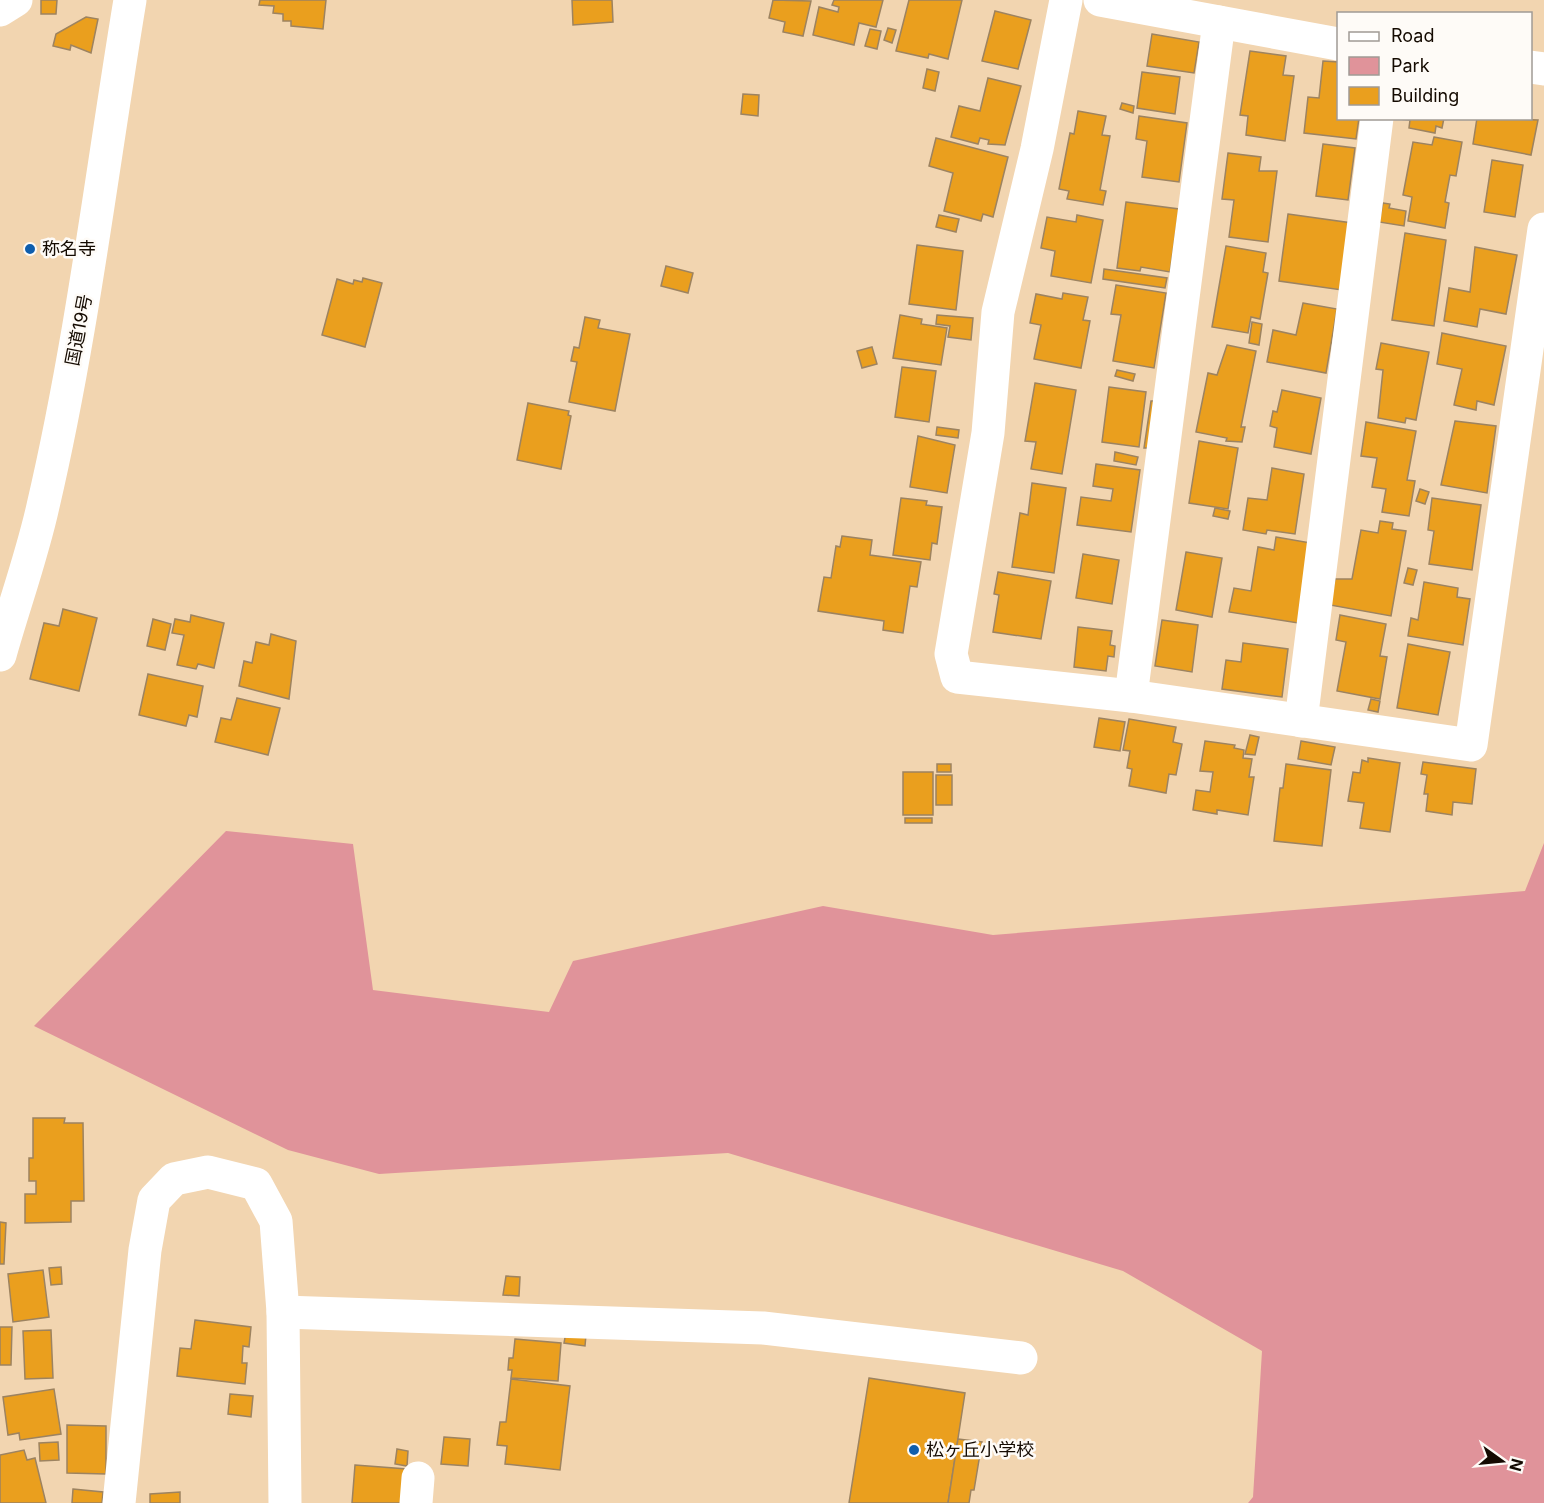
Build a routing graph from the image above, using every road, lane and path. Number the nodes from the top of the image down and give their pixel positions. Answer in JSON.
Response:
{"nodes":[{"id":1,"x":15,"y":0,"type":"edge"},
{"id":2,"x":130,"y":0,"type":"edge"},
{"id":3,"x":1066,"y":0,"type":"edge"},
{"id":4,"x":1100,"y":0,"type":"edge"},
{"id":5,"x":0,"y":10,"type":"edge"},
{"id":6,"x":1219,"y":22,"type":"junction"},
{"id":7,"x":1337,"y":44,"type":"edge"},
{"id":8,"x":1377,"y":120,"type":"edge"},
{"id":9,"x":1544,"y":229,"type":"edge"},
{"id":10,"x":0,"y":655,"type":"edge"},
{"id":11,"x":1131,"y":696,"type":"junction"},
{"id":12,"x":1301,"y":721,"type":"junction"},
{"id":13,"x":283,"y":1312,"type":"junction"},
{"id":14,"x":1021,"y":1358,"type":"dead end"},
{"id":15,"x":119,"y":1503,"type":"edge"},
{"id":16,"x":285,"y":1503,"type":"edge"}],
"edges":[{"from":1,"to":5,"type":"main road"},
{"from":2,"to":10,"type":"main road","name":"国道19号"},
{"from":3,"to":11,"type":"main road"},
{"from":4,"to":6,"type":"main road"},
{"from":6,"to":7,"type":"main road"},
{"from":6,"to":11,"type":"main road"},
{"from":8,"to":12,"type":"main road"},
{"from":9,"to":12,"type":"main road"},
{"from":11,"to":12,"type":"main road"},
{"from":13,"to":14,"type":"main road"},
{"from":13,"to":15,"type":"main road"},
{"from":13,"to":16,"type":"main road"}]}
